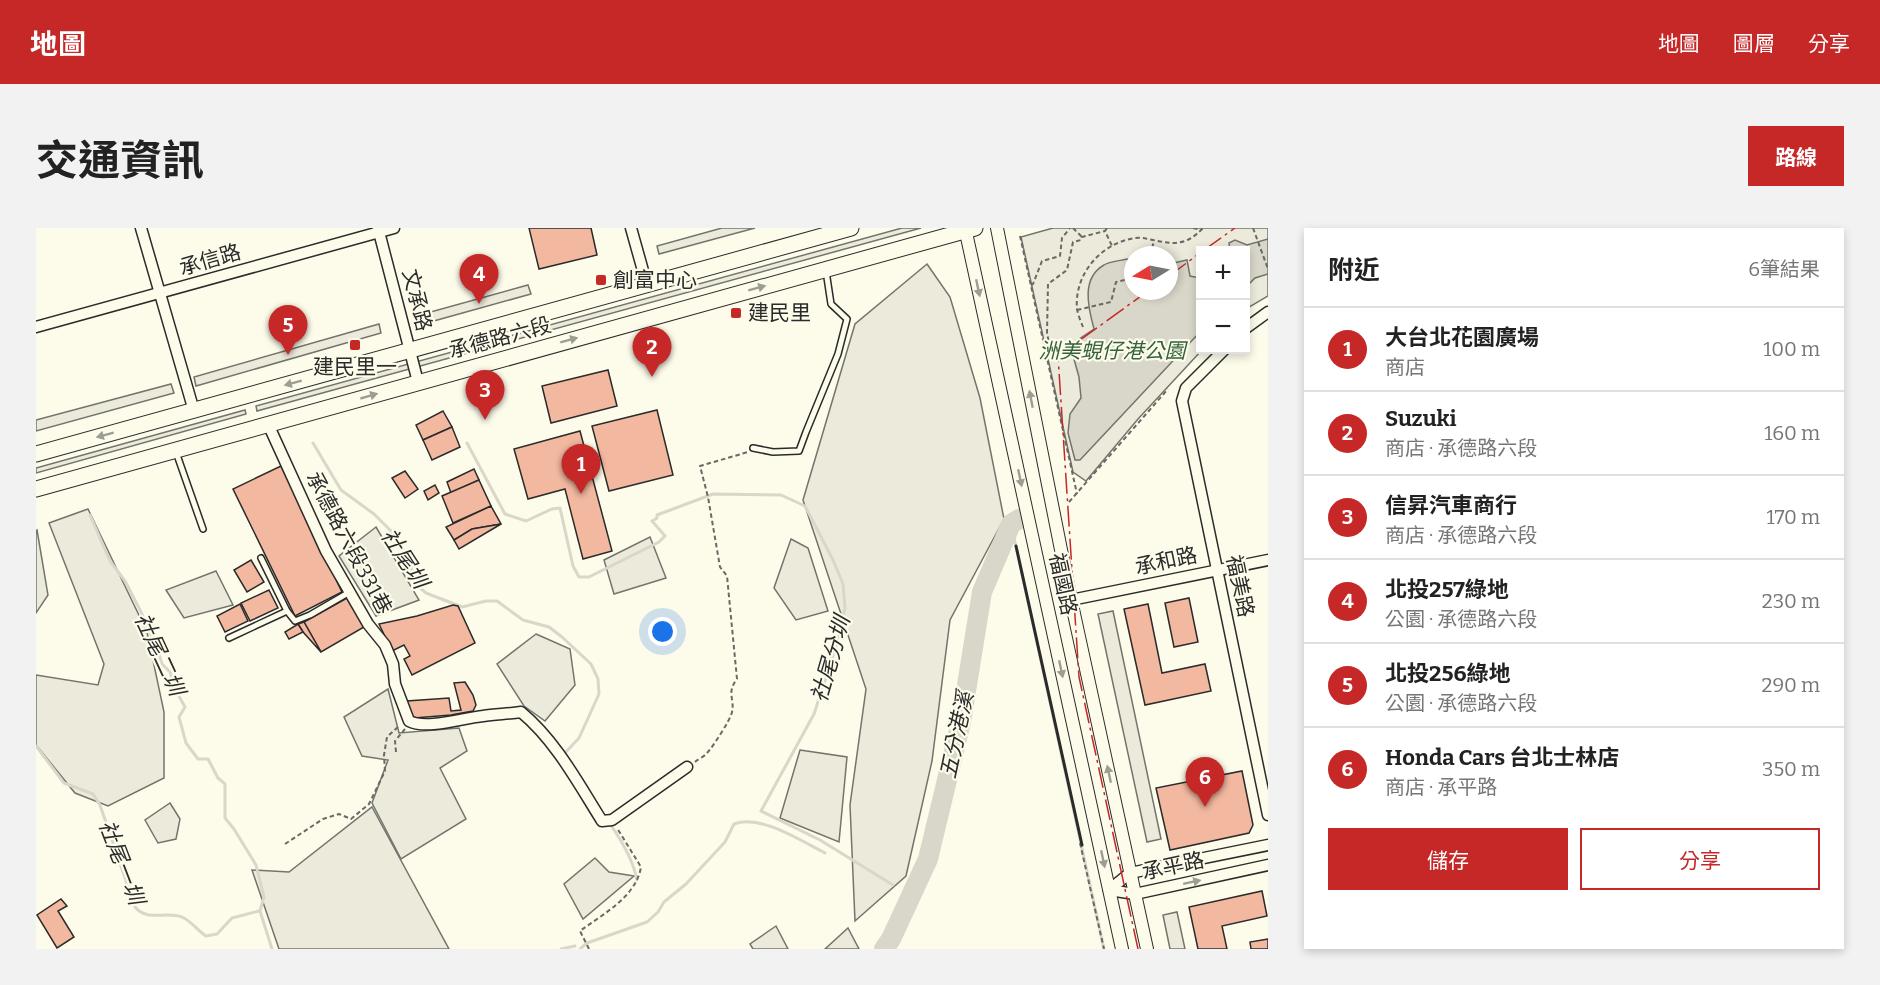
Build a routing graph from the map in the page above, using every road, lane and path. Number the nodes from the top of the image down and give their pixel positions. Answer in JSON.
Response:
{"nodes":[{"id":1,"x":141,"y":228,"type":"edge"},
{"id":2,"x":394,"y":228,"type":"edge"},
{"id":3,"x":631,"y":228,"type":"edge"},
{"id":4,"x":851,"y":228,"type":"edge"},
{"id":5,"x":997,"y":228,"type":"edge"},
{"id":6,"x":1071,"y":228,"type":"edge"},
{"id":7,"x":1193,"y":228,"type":"edge"},
{"id":8,"x":1253,"y":228,"type":"edge"},
{"id":9,"x":969,"y":229,"type":"edge"},
{"id":10,"x":1202,"y":229,"type":"edge"},
{"id":11,"x":378,"y":230,"type":"edge"},
{"id":12,"x":1106,"y":230,"type":"edge"},
{"id":13,"x":1020,"y":236,"type":"dead end"},
{"id":14,"x":1082,"y":237,"type":"junction"},
{"id":15,"x":1154,"y":241,"type":"junction"},
{"id":16,"x":1112,"y":246,"type":"junction"},
{"id":17,"x":1153,"y":246,"type":"edge"},
{"id":18,"x":826,"y":269,"type":"junction"},
{"id":19,"x":1268,"y":269,"type":"edge"},
{"id":20,"x":1124,"y":280,"type":"edge"},
{"id":21,"x":646,"y":285,"type":"junction"},
{"id":22,"x":1031,"y":285,"type":"junction"},
{"id":23,"x":160,"y":294,"type":"junction"},
{"id":24,"x":1077,"y":310,"type":"junction"},
{"id":25,"x":1268,"y":312,"type":"edge"},
{"id":26,"x":1250,"y":325,"type":"edge"},
{"id":27,"x":36,"y":327,"type":"edge"},
{"id":28,"x":1083,"y":327,"type":"dead end"},
{"id":29,"x":1044,"y":345,"type":"junction"},
{"id":30,"x":410,"y":351,"type":"junction"},
{"id":31,"x":1220,"y":354,"type":"edge"},
{"id":32,"x":418,"y":382,"type":"junction"},
{"id":33,"x":1168,"y":389,"type":"dead end"},
{"id":34,"x":194,"y":411,"type":"junction"},
{"id":35,"x":268,"y":424,"type":"junction"},
{"id":36,"x":753,"y":448,"type":"joint"},
{"id":37,"x":175,"y":450,"type":"junction"},
{"id":38,"x":36,"y":454,"type":"edge"},
{"id":39,"x":36,"y":489,"type":"edge"},
{"id":40,"x":1077,"y":494,"type":"junction"},
{"id":41,"x":1070,"y":502,"type":"dead end"},
{"id":42,"x":203,"y":529,"type":"dead end"},
{"id":43,"x":261,"y":558,"type":"dead end"},
{"id":44,"x":1268,"y":560,"type":"edge"},
{"id":45,"x":1217,"y":570,"type":"junction"},
{"id":46,"x":348,"y":593,"type":"junction"},
{"id":47,"x":1071,"y":600,"type":"junction"},
{"id":48,"x":287,"y":611,"type":"junction"},
{"id":49,"x":229,"y":638,"type":"dead end"},
{"id":50,"x":407,"y":718,"type":"junction"},
{"id":51,"x":396,"y":752,"type":"dead end"},
{"id":52,"x":687,"y":767,"type":"joint"},
{"id":53,"x":1268,"y":815,"type":"edge"},
{"id":54,"x":612,"y":820,"type":"junction"},
{"id":55,"x":1080,"y":843,"type":"dead end"},
{"id":56,"x":285,"y":844,"type":"dead end"},
{"id":57,"x":1268,"y":845,"type":"edge"},
{"id":58,"x":1268,"y":865,"type":"edge"},
{"id":59,"x":1130,"y":873,"type":"junction"},
{"id":60,"x":1109,"y":890,"type":"junction"},
{"id":61,"x":1135,"y":894,"type":"junction"},
{"id":62,"x":590,"y":949,"type":"edge"},
{"id":63,"x":1104,"y":949,"type":"edge"},
{"id":64,"x":1122,"y":949,"type":"edge"},
{"id":65,"x":1147,"y":949,"type":"edge"}],
"edges":[{"from":1,"to":23,"type":"street"},
{"from":2,"to":11,"type":"street","name":"承信路"},
{"from":3,"to":21,"type":"street"},
{"from":4,"to":21,"type":"main road","name":"承德路六段"},
{"from":47,"to":5,"type":"street","name":"福國路","one_way":true},
{"from":6,"to":14,"type":"path"},
{"from":6,"to":22,"type":"path"},
{"from":7,"to":10,"type":"path"},
{"from":8,"to":19,"type":"path"},
{"from":9,"to":18,"type":"main road","name":"承德路六段"},
{"from":9,"to":60,"type":"street","name":"福國路","one_way":true},
{"from":10,"to":15,"type":"path"},
{"from":11,"to":23,"type":"street","name":"承信路"},
{"from":11,"to":30,"type":"street","name":"文承路"},
{"from":12,"to":14,"type":"path"},
{"from":12,"to":16,"type":"path"},
{"from":13,"to":22,"type":"path"},
{"from":14,"to":29,"type":"path"},
{"from":15,"to":16,"type":"path"},
{"from":15,"to":17,"type":"path"},
{"from":16,"to":24,"type":"path"},
{"from":32,"to":18,"type":"main road","name":"承德路六段","one_way":true},
{"from":18,"to":36,"type":"lane"},
{"from":20,"to":24,"type":"path"},
{"from":21,"to":30,"type":"main road","name":"承德路六段"},
{"from":22,"to":29,"type":"path"},
{"from":23,"to":27,"type":"street","name":"承信路"},
{"from":23,"to":34,"type":"street"},
{"from":24,"to":28,"type":"path"},
{"from":25,"to":26,"type":"street"},
{"from":29,"to":40,"type":"path"},
{"from":30,"to":32,"type":"street","name":"文承路"},
{"from":30,"to":34,"type":"main road","name":"承德路六段","one_way":true},
{"from":31,"to":45,"type":"street","name":"福美路"},
{"from":35,"to":32,"type":"main road","name":"承德路六段","one_way":true},
{"from":33,"to":40,"type":"path"},
{"from":34,"to":38,"type":"main road","name":"承德路六段","one_way":true},
{"from":35,"to":37,"type":"main road","name":"承德路六段"},
{"from":35,"to":46,"type":"street","name":"承德路六段331巷"},
{"from":36,"to":52,"type":"path"},
{"from":37,"to":39,"type":"main road","name":"承德路六段"},
{"from":37,"to":42,"type":"lane"},
{"from":40,"to":41,"type":"path"},
{"from":43,"to":48,"type":"lane"},
{"from":44,"to":45,"type":"street","name":"承和路"},
{"from":45,"to":47,"type":"street","name":"承和路"},
{"from":45,"to":53,"type":"street","name":"福美路"},
{"from":46,"to":48,"type":"lane"},
{"from":46,"to":50,"type":"street","name":"承德路六段331巷"},
{"from":59,"to":47,"type":"street","name":"福國路","one_way":true},
{"from":48,"to":49,"type":"lane"},
{"from":50,"to":51,"type":"path"},
{"from":50,"to":54,"type":"street"},
{"from":50,"to":56,"type":"path"},
{"from":52,"to":54,"type":"street"},
{"from":54,"to":62,"type":"path"},
{"from":55,"to":63,"type":"path"},
{"from":57,"to":59,"type":"street","name":"承平路"},
{"from":61,"to":58,"type":"street","name":"承平路","one_way":true},
{"from":59,"to":60,"type":"street","name":"承平路"},
{"from":59,"to":61,"type":"street","name":"福國路"},
{"from":60,"to":61,"type":"street","name":"承平路"},
{"from":60,"to":64,"type":"street","name":"福國路"},
{"from":61,"to":65,"type":"street","name":"福國路"}]}
